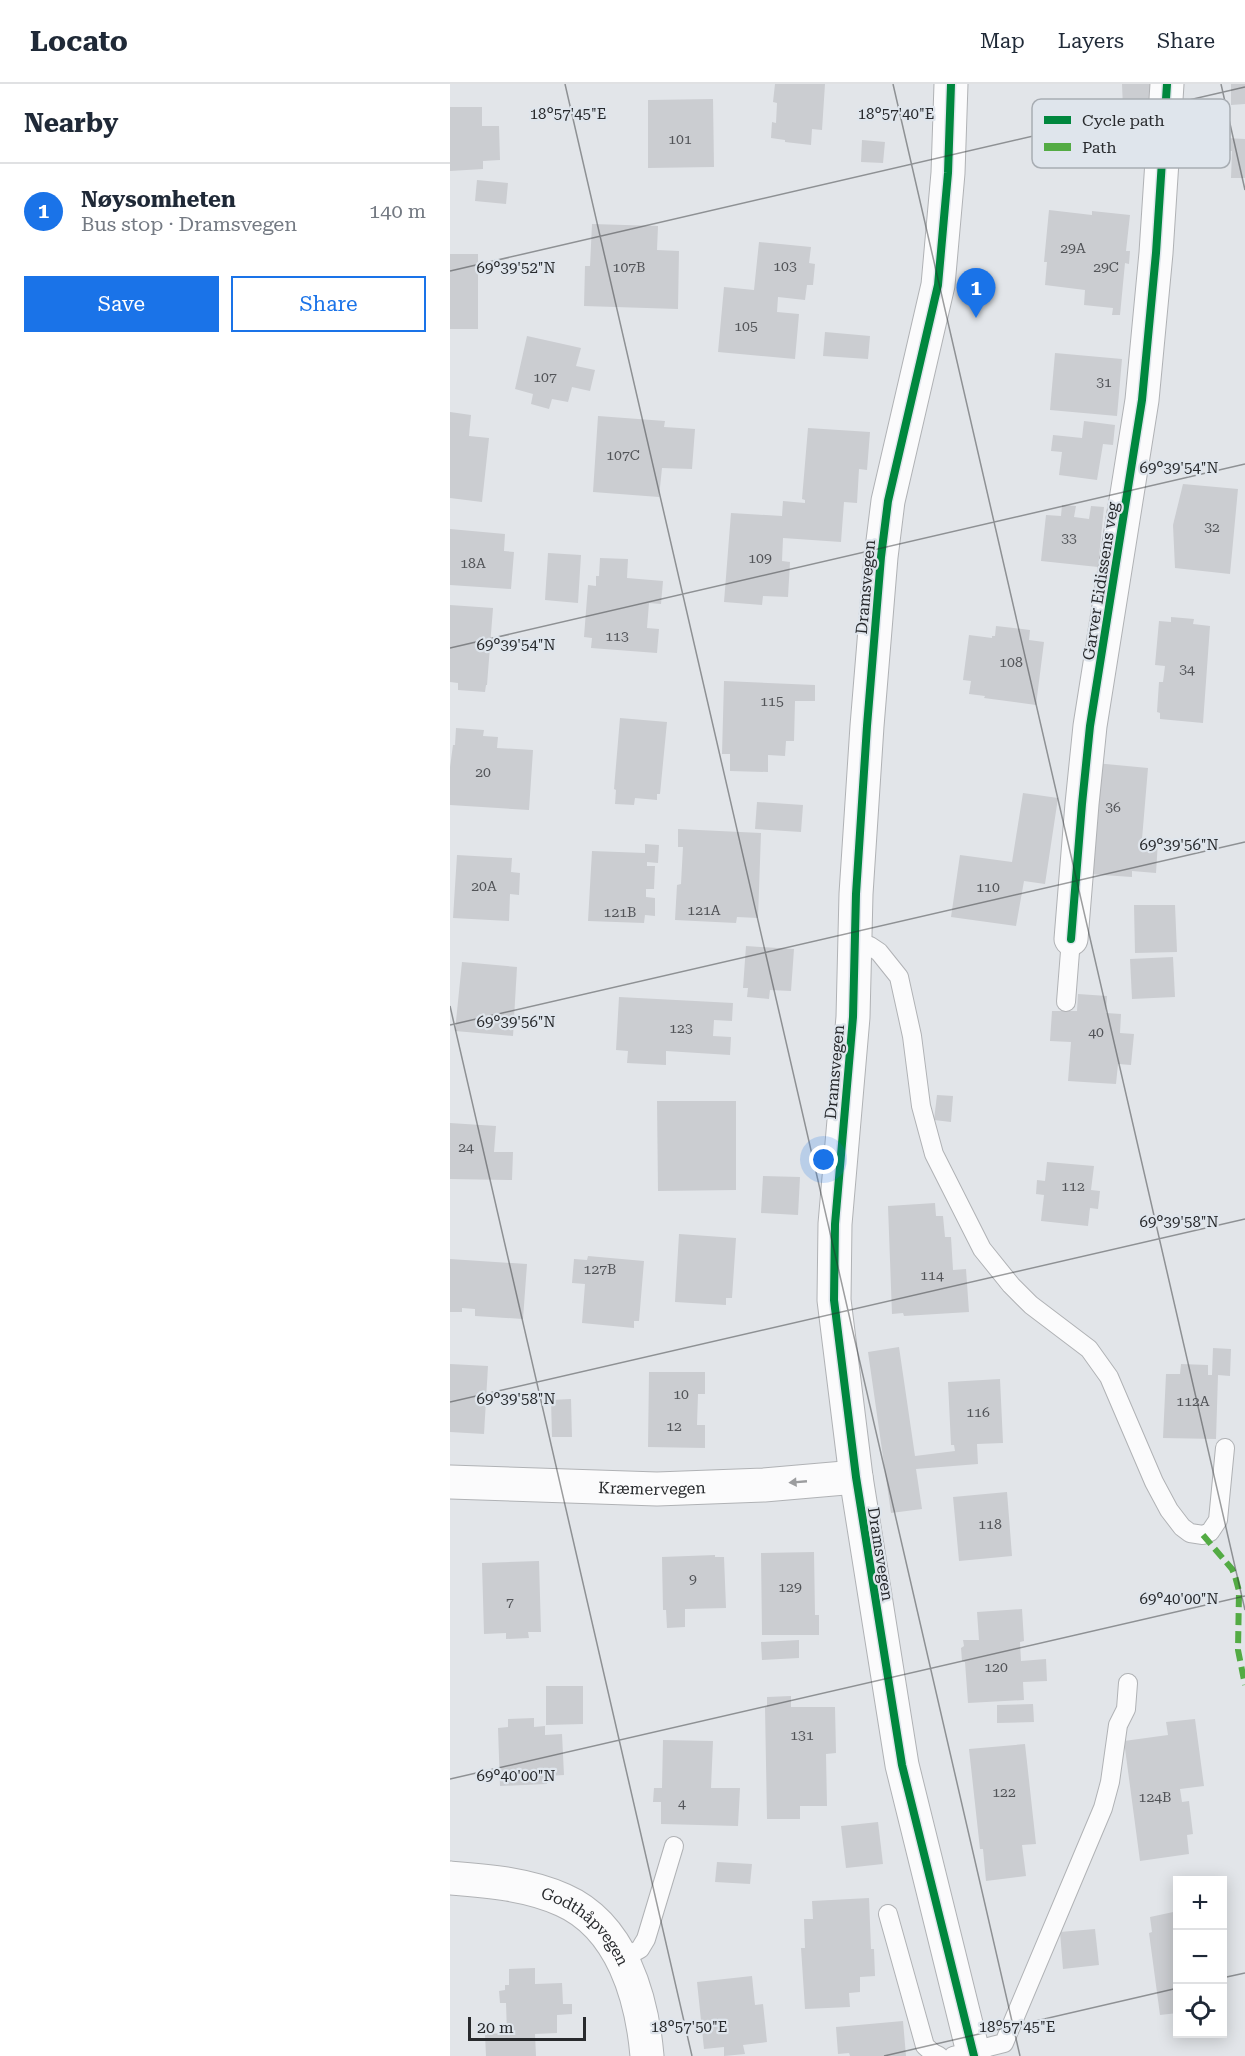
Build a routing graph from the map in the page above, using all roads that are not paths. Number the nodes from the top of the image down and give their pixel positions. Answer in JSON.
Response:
{"nodes":[{"id":1,"x":951,"y":84,"type":"edge"},
{"id":2,"x":1167,"y":84,"type":"edge"},
{"id":3,"x":1166,"y":99,"type":"edge"},
{"id":4,"x":1161,"y":168,"type":"edge"},
{"id":5,"x":1071,"y":939,"type":"joint"},
{"id":6,"x":855,"y":941,"type":"junction"},
{"id":7,"x":1066,"y":1002,"type":"dead end"},
{"id":8,"x":1225,"y":1448,"type":"dead end"},
{"id":9,"x":856,"y":1477,"type":"junction"},
{"id":10,"x":450,"y":1482,"type":"edge"},
{"id":11,"x":1128,"y":1683,"type":"dead end"},
{"id":12,"x":674,"y":1846,"type":"dead end"},
{"id":13,"x":450,"y":1878,"type":"edge"},
{"id":14,"x":888,"y":1914,"type":"dead end"},
{"id":15,"x":622,"y":1959,"type":"junction"},
{"id":16,"x":967,"y":2054,"type":"edge"},
{"id":17,"x":647,"y":2056,"type":"edge"},
{"id":18,"x":939,"y":2056,"type":"edge"}],
"edges":[{"from":1,"to":6,"type":"street","name":"Dramsvegen"},
{"from":2,"to":3,"type":"street","name":"Garver Eidissens veg"},
{"from":4,"to":5,"type":"street","name":"Garver Eidissens veg"},
{"from":5,"to":7,"type":"lane"},
{"from":6,"to":8,"type":"lane"},
{"from":6,"to":9,"type":"street","name":"Dramsvegen"},
{"from":9,"to":10,"type":"street","name":"Kræmervegen","one_way":true},
{"from":9,"to":16,"type":"street","name":"Dramsvegen"},
{"from":11,"to":16,"type":"lane"},
{"from":12,"to":15,"type":"lane"},
{"from":13,"to":15,"type":"street","name":"Godthåpvegen"},
{"from":14,"to":18,"type":"lane"},
{"from":15,"to":17,"type":"street","name":"Godthåpvegen"}]}
